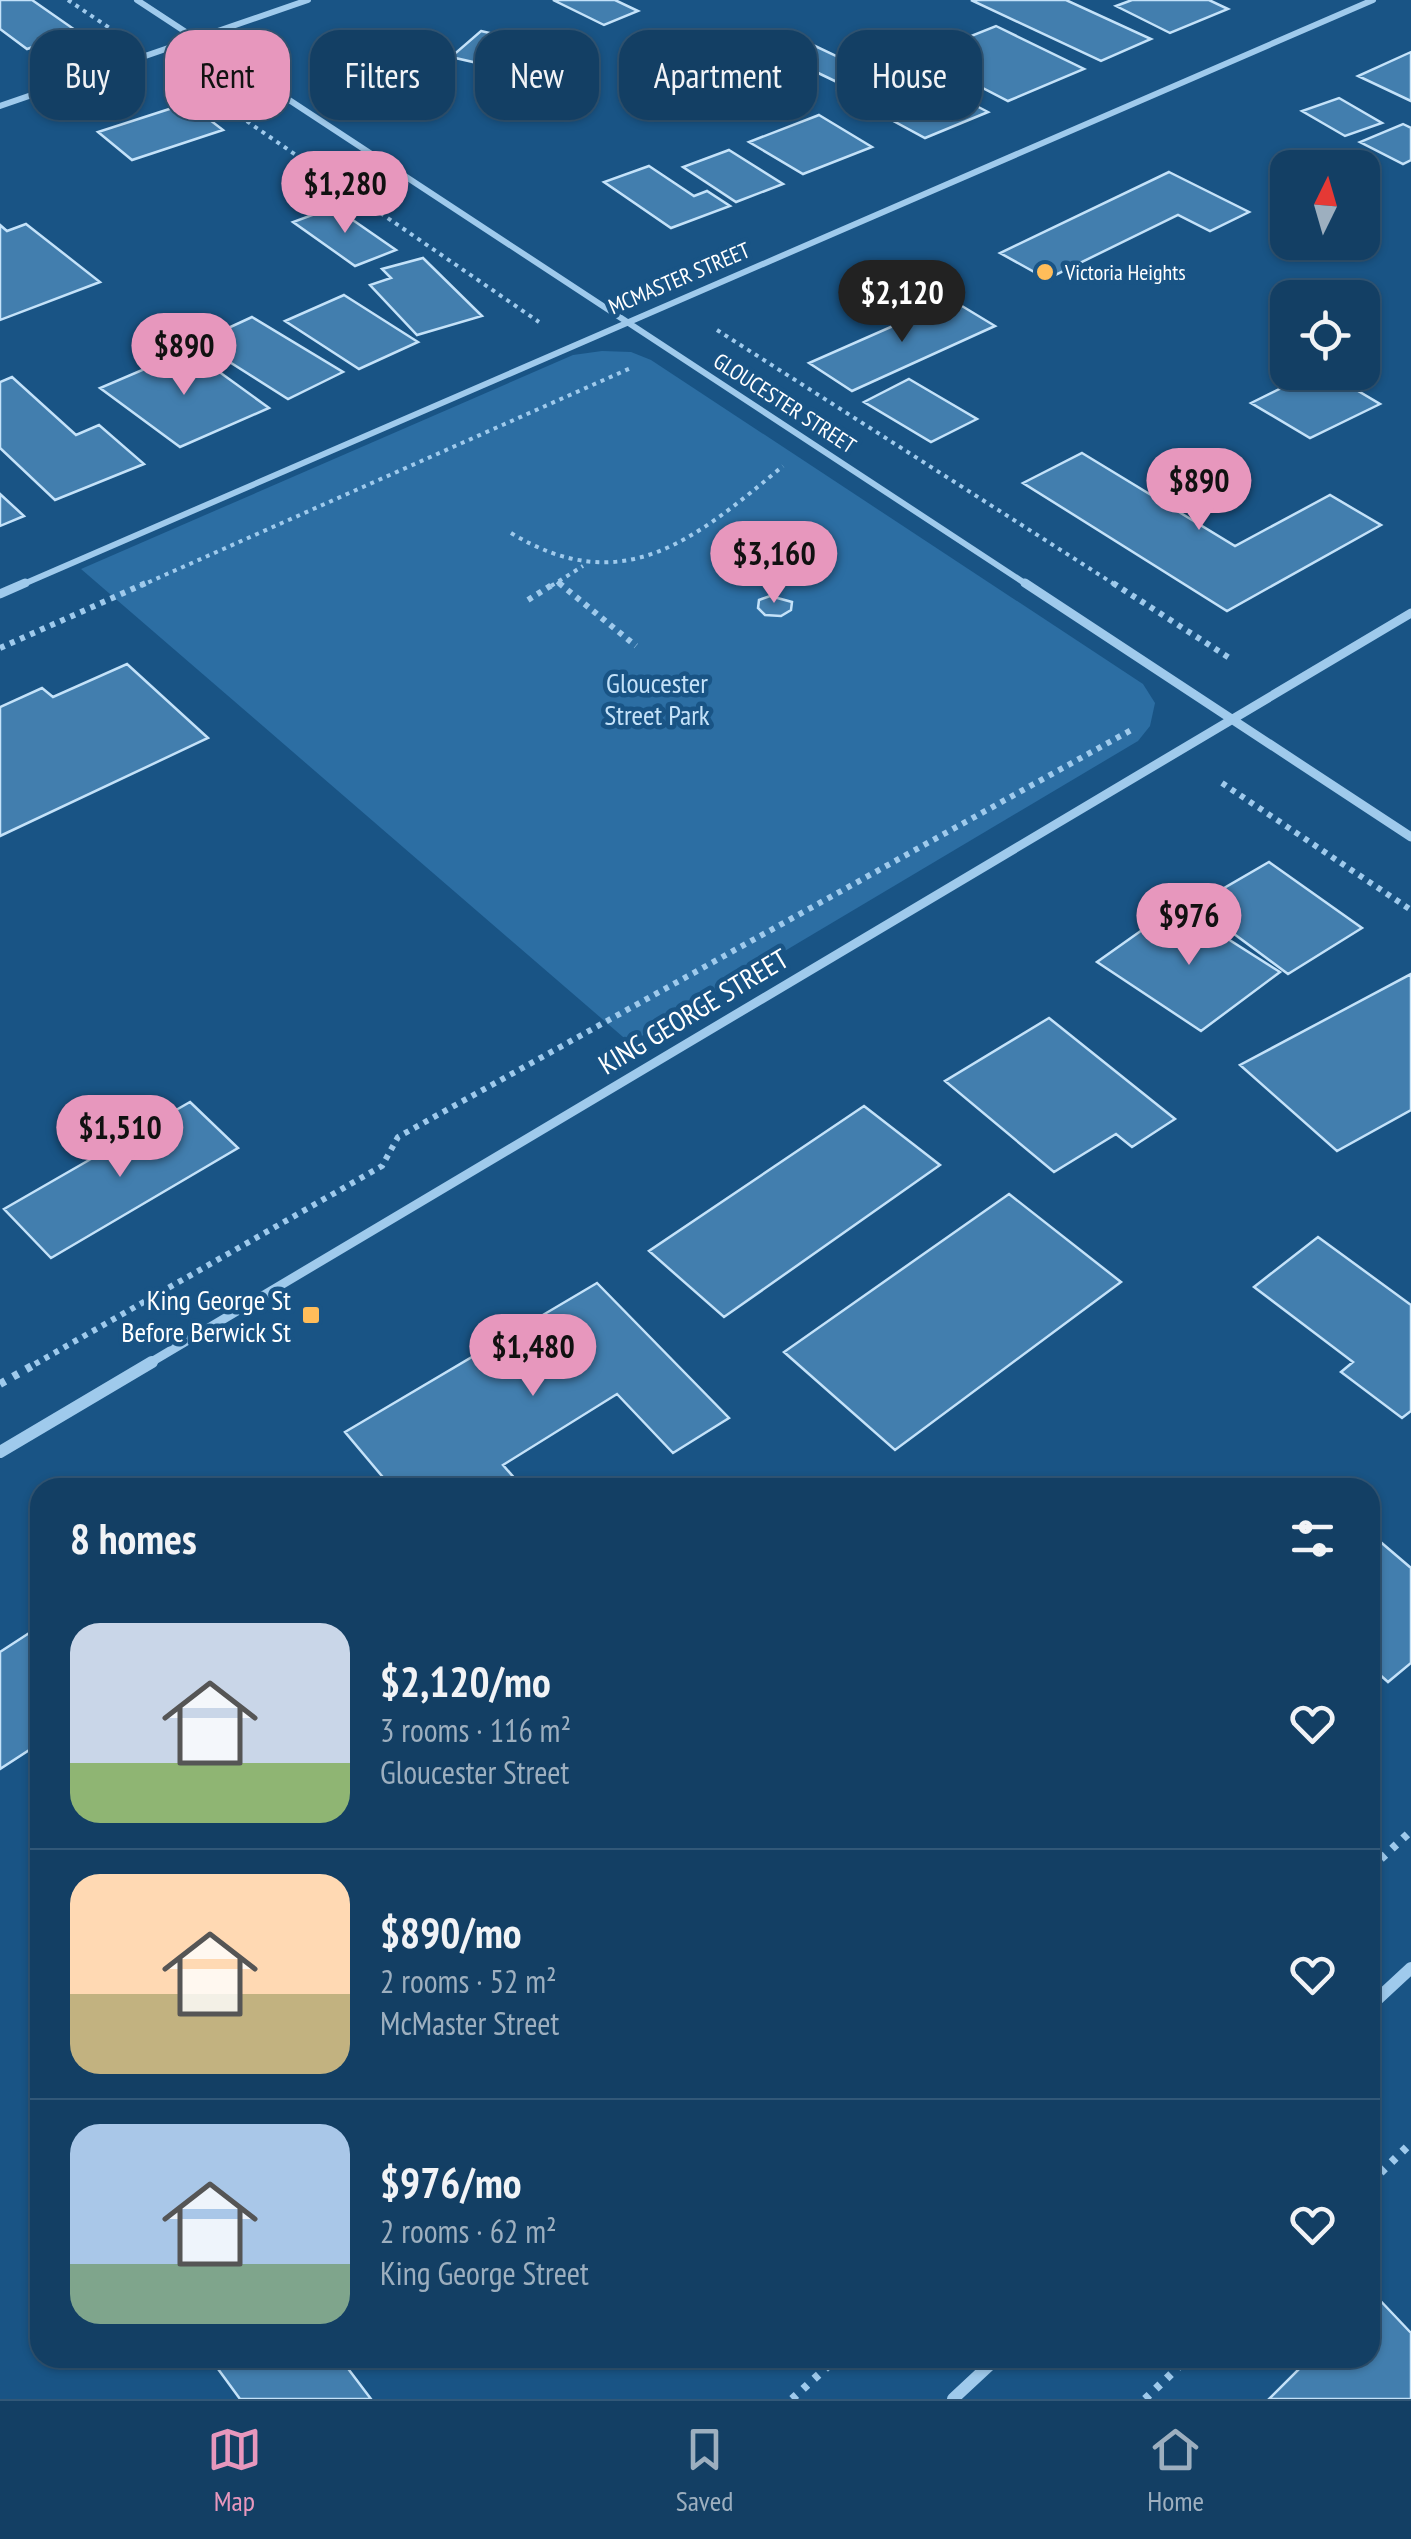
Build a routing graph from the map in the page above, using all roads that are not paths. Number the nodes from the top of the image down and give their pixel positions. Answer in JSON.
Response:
{"nodes":[{"id":1,"x":138,"y":0,"type":"edge"},
{"id":2,"x":308,"y":0,"type":"edge"},
{"id":3,"x":1374,"y":0,"type":"edge"},
{"id":4,"x":185,"y":30,"type":"edge"},
{"id":5,"x":221,"y":30,"type":"edge"},
{"id":6,"x":165,"y":49,"type":"edge"},
{"id":7,"x":290,"y":98,"type":"edge"},
{"id":8,"x":0,"y":106,"type":"edge"},
{"id":9,"x":627,"y":320,"type":"junction"},
{"id":10,"x":0,"y":594,"type":"edge"},
{"id":11,"x":1411,"y":613,"type":"edge"},
{"id":12,"x":1230,"y":718,"type":"junction"},
{"id":13,"x":1411,"y":837,"type":"edge"},
{"id":14,"x":0,"y":1452,"type":"edge"},
{"id":15,"x":1411,"y":1968,"type":"edge"},
{"id":16,"x":1380,"y":1997,"type":"edge"},
{"id":17,"x":986,"y":2368,"type":"edge"},
{"id":18,"x":952,"y":2399,"type":"edge"}],
"edges":[{"from":1,"to":4,"type":"street","name":"GLOUCESTER STREET"},
{"from":2,"to":5,"type":"street"},
{"from":3,"to":9,"type":"street","name":"MCMASTER STREET"},
{"from":6,"to":8,"type":"street"},
{"from":7,"to":9,"type":"street","name":"GLOUCESTER STREET"},
{"from":9,"to":10,"type":"street","name":"MCMASTER STREET"},
{"from":9,"to":12,"type":"street","name":"GLOUCESTER STREET"},
{"from":11,"to":12,"type":"street","name":"KING GEORGE STREET"},
{"from":12,"to":13,"type":"street","name":"GLOUCESTER STREET"},
{"from":12,"to":14,"type":"street","name":"KING GEORGE STREET"},
{"from":15,"to":16,"type":"street"},
{"from":17,"to":18,"type":"street"}]}
